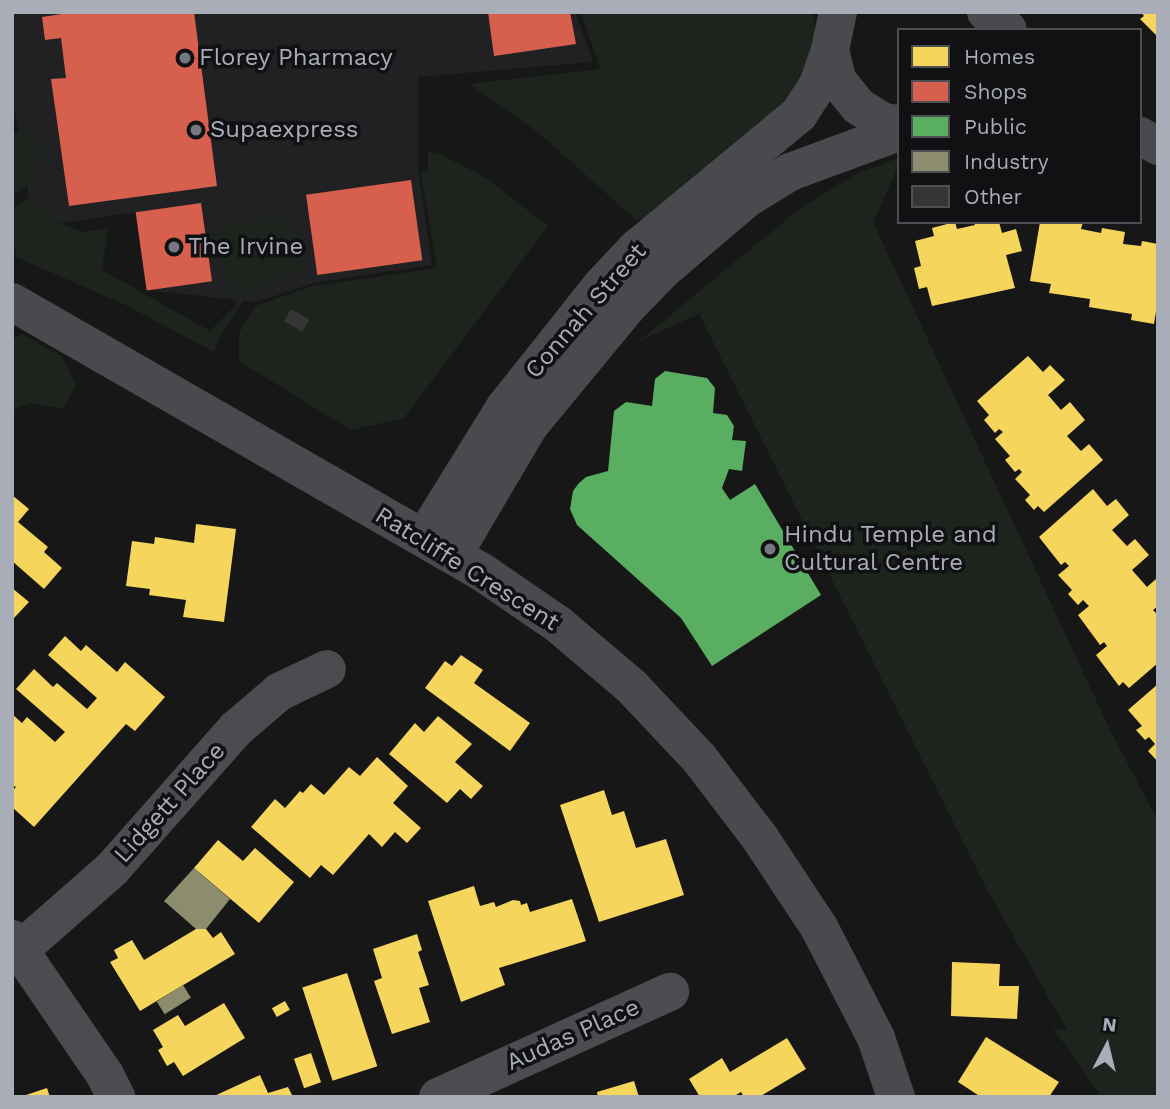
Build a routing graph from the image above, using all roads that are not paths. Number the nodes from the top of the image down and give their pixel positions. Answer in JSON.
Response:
{"nodes":[{"id":1,"x":984,"y":12,"type":"edge"},
{"id":2,"x":834,"y":23,"type":"edge"},
{"id":3,"x":1005,"y":28,"type":"edge"},
{"id":4,"x":897,"y":124,"type":"edge"},
{"id":5,"x":897,"y":133,"type":"edge"},
{"id":6,"x":1142,"y":137,"type":"edge"},
{"id":7,"x":1158,"y":146,"type":"edge"},
{"id":8,"x":12,"y":302,"type":"edge"},
{"id":9,"x":438,"y":547,"type":"junction"},
{"id":10,"x":327,"y":668,"type":"dead end"},
{"id":11,"x":17,"y":944,"type":"edge"},
{"id":12,"x":670,"y":992,"type":"dead end"},
{"id":13,"x":116,"y":1097,"type":"edge"},
{"id":14,"x":438,"y":1097,"type":"edge"},
{"id":15,"x":896,"y":1097,"type":"edge"}],
"edges":[{"from":1,"to":3,"type":"street"},
{"from":2,"to":4,"type":"street"},
{"from":2,"to":9,"type":"street","name":"Connah Street"},
{"from":5,"to":9,"type":"street","name":"Connah Street"},
{"from":6,"to":7,"type":"street"},
{"from":8,"to":9,"type":"street","name":"Ratcliffe Crescent"},
{"from":9,"to":15,"type":"street","name":"Ratcliffe Crescent"},
{"from":10,"to":11,"type":"street","name":"Lidgett Place"},
{"from":11,"to":13,"type":"street"},
{"from":12,"to":14,"type":"street","name":"Audas Place"}]}
